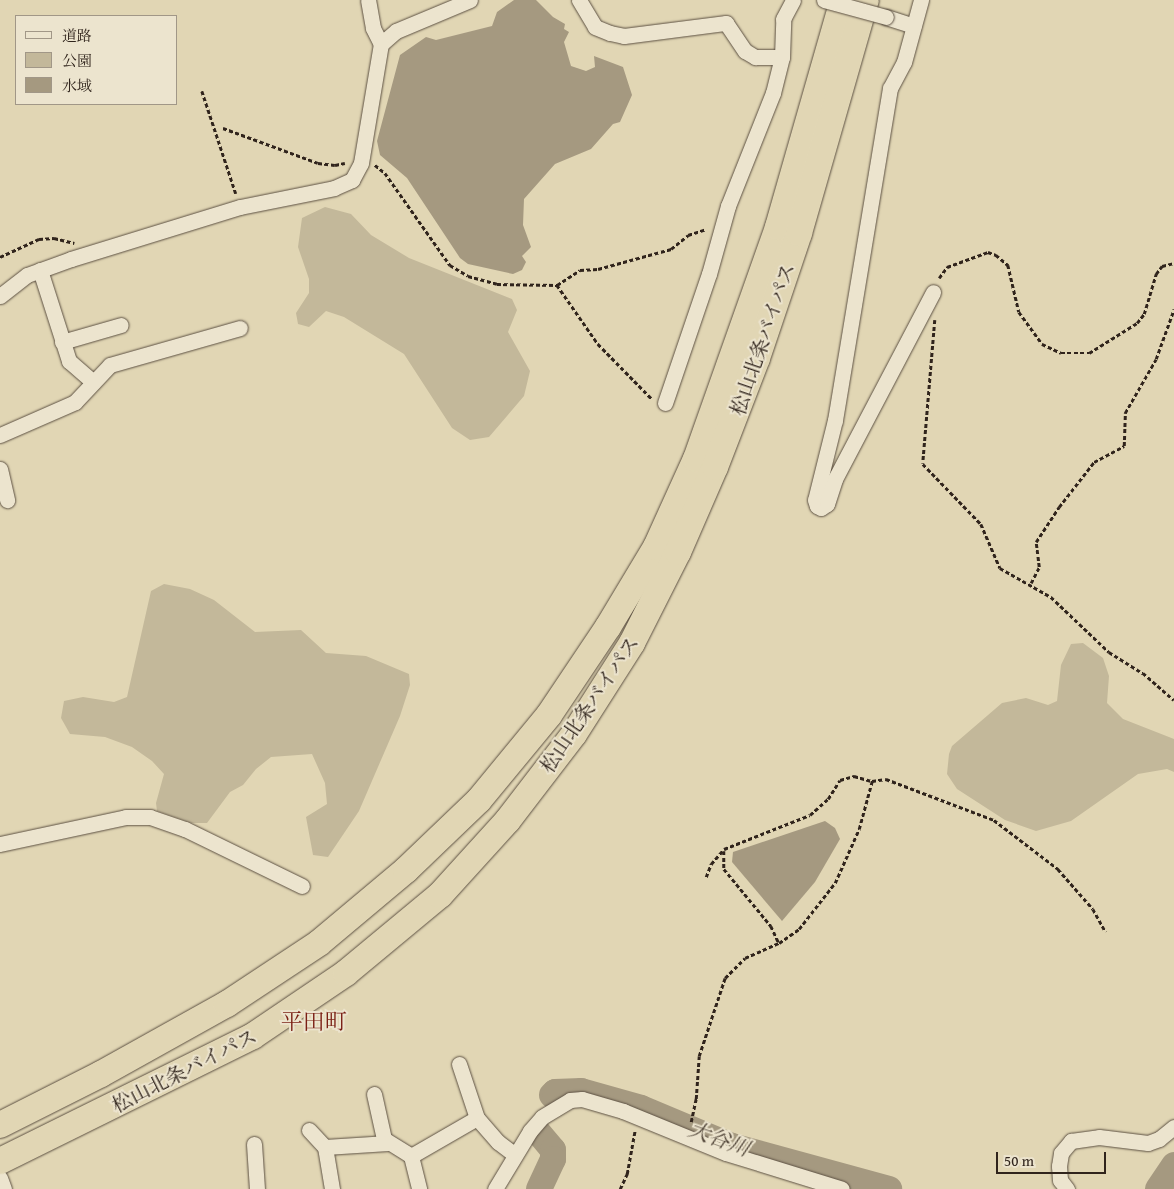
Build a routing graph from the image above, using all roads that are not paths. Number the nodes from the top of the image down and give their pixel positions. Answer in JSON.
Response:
{"nodes":[{"id":1,"x":368,"y":0,"type":"edge"},
{"id":2,"x":470,"y":0,"type":"edge"},
{"id":3,"x":579,"y":0,"type":"edge"},
{"id":4,"x":793,"y":0,"type":"edge"},
{"id":5,"x":824,"y":0,"type":"edge"},
{"id":6,"x":843,"y":0,"type":"edge"},
{"id":7,"x":866,"y":0,"type":"edge"},
{"id":8,"x":921,"y":0,"type":"edge"},
{"id":9,"x":914,"y":26,"type":"junction"},
{"id":10,"x":381,"y":44,"type":"junction"},
{"id":11,"x":782,"y":57,"type":"junction"},
{"id":12,"x":40,"y":270,"type":"junction"},
{"id":13,"x":933,"y":292,"type":"road end"},
{"id":14,"x":0,"y":296,"type":"edge"},
{"id":15,"x":121,"y":326,"type":"dead end"},
{"id":16,"x":240,"y":328,"type":"dead end"},
{"id":17,"x":62,"y":342,"type":"junction"},
{"id":18,"x":93,"y":382,"type":"junction"},
{"id":19,"x":665,"y":403,"type":"road end"},
{"id":20,"x":0,"y":435,"type":"edge"},
{"id":21,"x":0,"y":469,"type":"edge"},
{"id":22,"x":7,"y":500,"type":"dead end"},
{"id":23,"x":0,"y":844,"type":"edge"},
{"id":24,"x":302,"y":886,"type":"dead end"},
{"id":25,"x":460,"y":1064,"type":"dead end"},
{"id":26,"x":374,"y":1094,"type":"dead end"},
{"id":27,"x":477,"y":1118,"type":"junction"},
{"id":28,"x":0,"y":1125,"type":"edge"},
{"id":29,"x":1174,"y":1127,"type":"edge"},
{"id":30,"x":309,"y":1130,"type":"dead end"},
{"id":31,"x":388,"y":1143,"type":"junction"},
{"id":32,"x":254,"y":1144,"type":"dead end"},
{"id":33,"x":325,"y":1147,"type":"junction"},
{"id":34,"x":516,"y":1155,"type":"junction"},
{"id":35,"x":411,"y":1156,"type":"junction"},
{"id":36,"x":0,"y":1161,"type":"edge"},
{"id":37,"x":0,"y":1178,"type":"edge"},
{"id":38,"x":4,"y":1189,"type":"edge"},
{"id":39,"x":257,"y":1189,"type":"edge"},
{"id":40,"x":332,"y":1189,"type":"edge"},
{"id":41,"x":419,"y":1189,"type":"edge"},
{"id":42,"x":495,"y":1189,"type":"edge"},
{"id":43,"x":842,"y":1189,"type":"edge"},
{"id":44,"x":1067,"y":1189,"type":"edge"}],
"edges":[{"from":1,"to":10,"type":"street"},
{"from":2,"to":10,"type":"street"},
{"from":3,"to":11,"type":"street"},
{"from":4,"to":11,"type":"street"},
{"from":5,"to":9,"type":"street","bridge":true},
{"from":6,"to":28,"type":"highway","name":"松山北条バイパス"},
{"from":7,"to":36,"type":"highway","name":"松山北条バイパス"},
{"from":8,"to":9,"type":"street"},
{"from":9,"to":13,"type":"street"},
{"from":10,"to":12,"type":"street"},
{"from":11,"to":19,"type":"street"},
{"from":12,"to":14,"type":"street"},
{"from":12,"to":17,"type":"street"},
{"from":15,"to":17,"type":"street"},
{"from":16,"to":18,"type":"street"},
{"from":17,"to":18,"type":"street"},
{"from":18,"to":20,"type":"street"},
{"from":21,"to":22,"type":"street"},
{"from":23,"to":24,"type":"street"},
{"from":25,"to":27,"type":"street"},
{"from":26,"to":31,"type":"street"},
{"from":27,"to":34,"type":"street"},
{"from":27,"to":35,"type":"street"},
{"from":29,"to":44,"type":"street"},
{"from":30,"to":33,"type":"street"},
{"from":31,"to":33,"type":"street"},
{"from":31,"to":35,"type":"street"},
{"from":32,"to":39,"type":"street"},
{"from":33,"to":40,"type":"street"},
{"from":34,"to":42,"type":"street"},
{"from":34,"to":43,"type":"street"},
{"from":35,"to":41,"type":"street"},
{"from":37,"to":38,"type":"street"}]}
